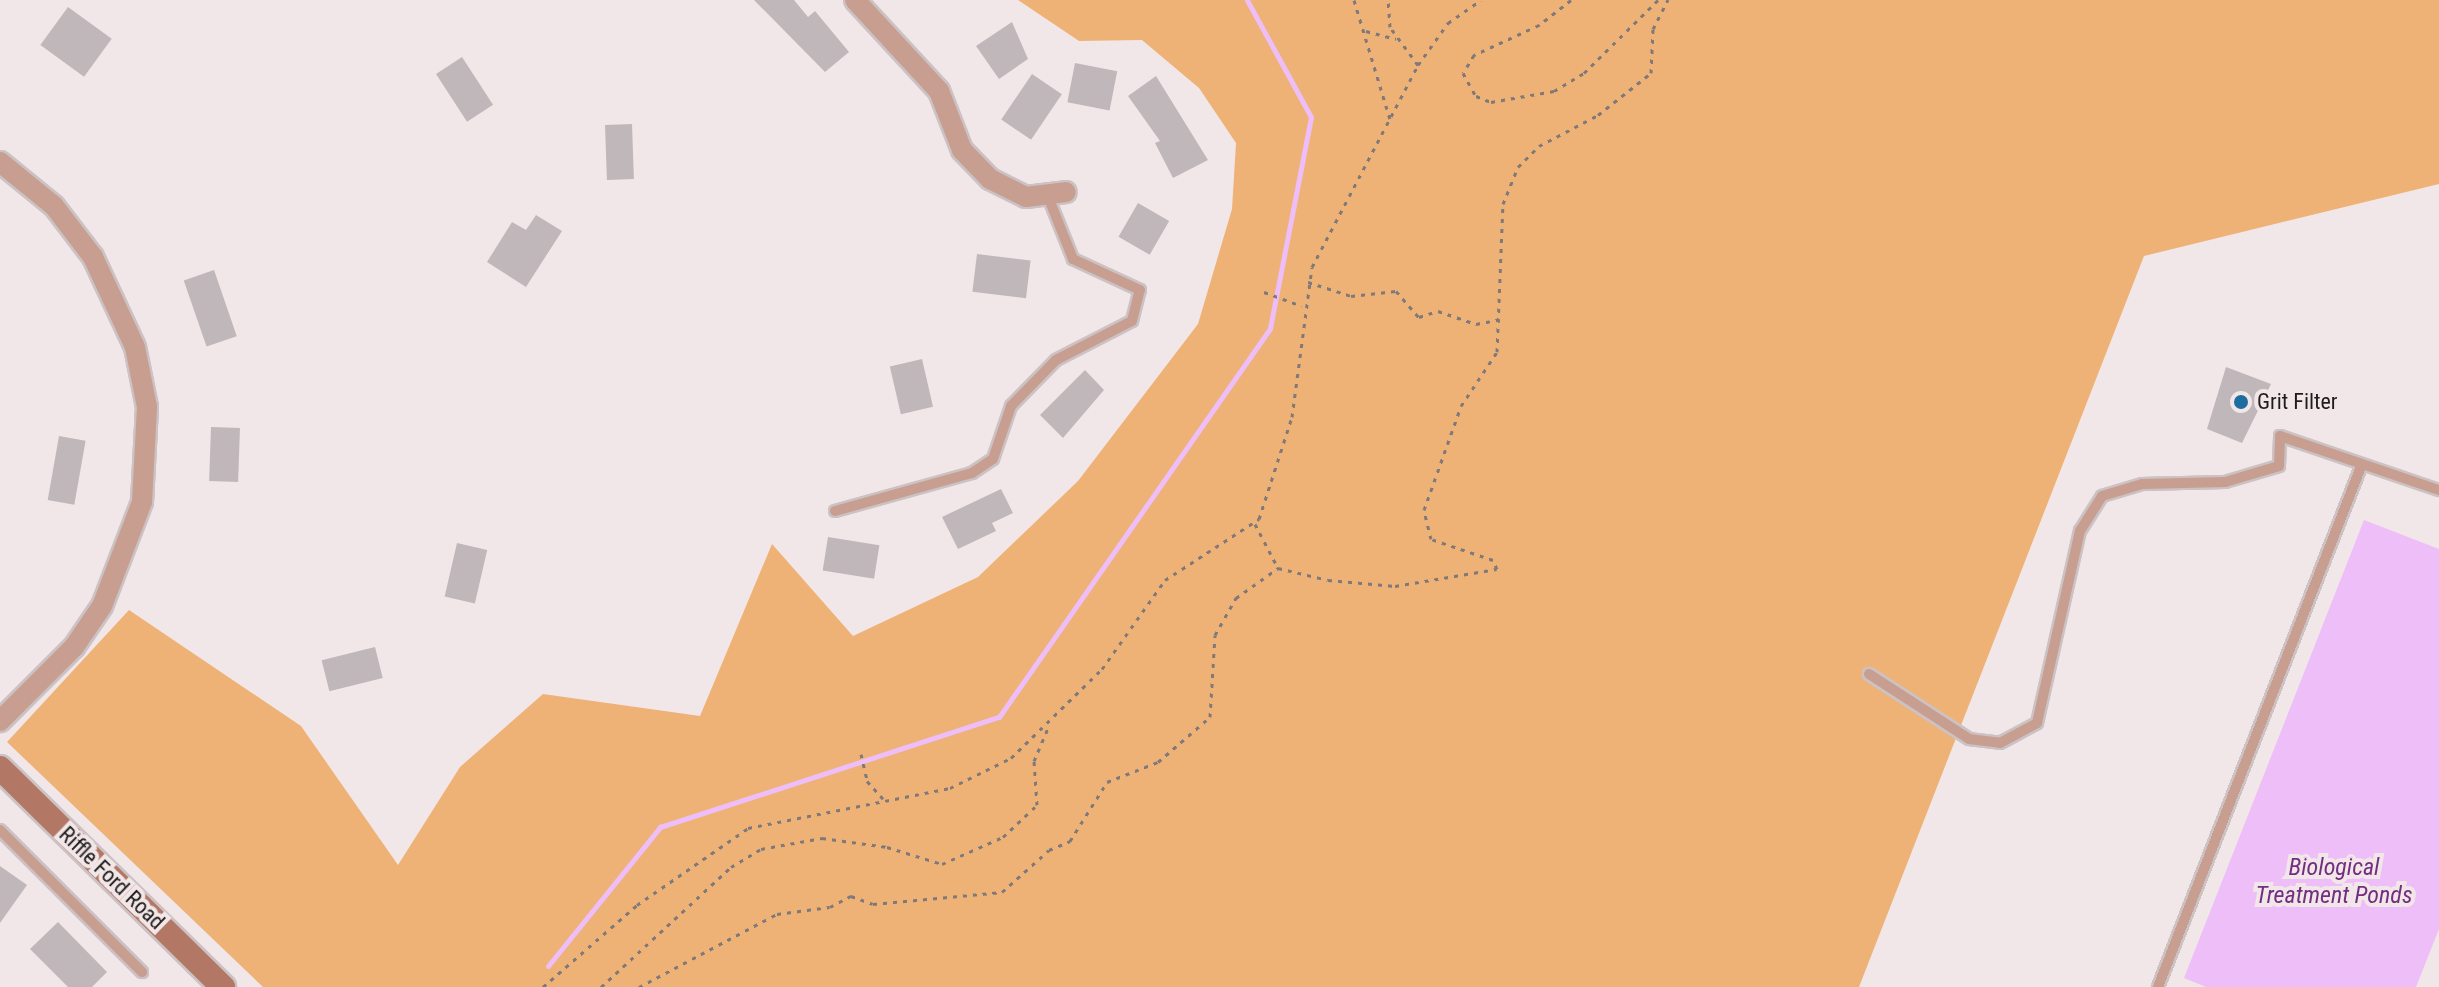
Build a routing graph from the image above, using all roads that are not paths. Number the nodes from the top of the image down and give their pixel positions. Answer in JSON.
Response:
{"nodes":[{"id":1,"x":855,"y":0,"type":"edge"},
{"id":2,"x":0,"y":162,"type":"edge"},
{"id":3,"x":1056,"y":193,"type":"joint"},
{"id":4,"x":2362,"y":464,"type":"junction"},
{"id":5,"x":2439,"y":490,"type":"edge"},
{"id":6,"x":835,"y":511,"type":"dead end"},
{"id":7,"x":1869,"y":674,"type":"dead end"},
{"id":8,"x":0,"y":721,"type":"edge"},
{"id":9,"x":0,"y":768,"type":"edge"},
{"id":10,"x":0,"y":830,"type":"edge"},
{"id":11,"x":142,"y":972,"type":"dead end"},
{"id":12,"x":223,"y":987,"type":"edge"},
{"id":13,"x":2158,"y":987,"type":"edge"}],
"edges":[{"from":1,"to":3,"type":"street"},
{"from":2,"to":8,"type":"street"},
{"from":3,"to":6,"type":"lane"},
{"from":4,"to":5,"type":"lane"},
{"from":4,"to":7,"type":"lane"},
{"from":4,"to":13,"type":"lane"},
{"from":9,"to":12,"type":"street","name":"Riffle Ford Road"},
{"from":10,"to":11,"type":"lane"}]}
